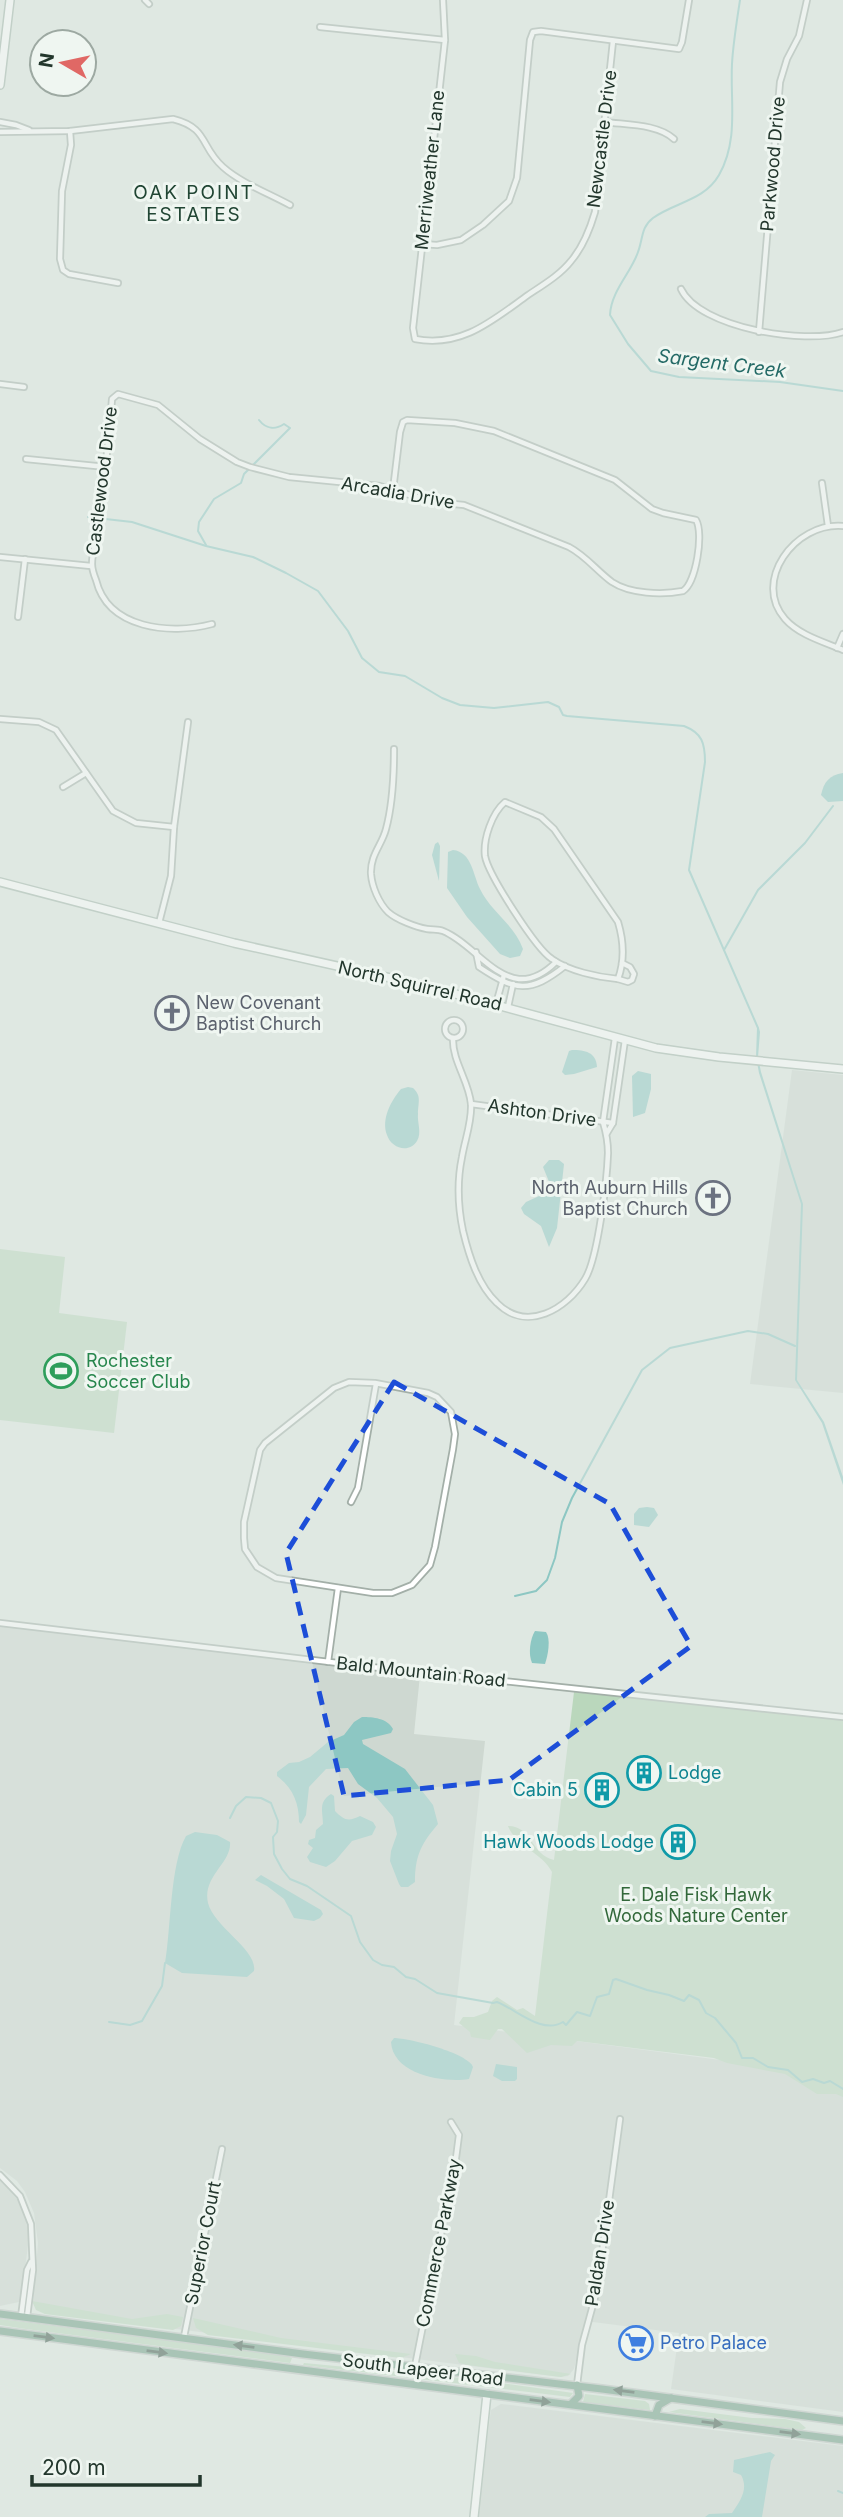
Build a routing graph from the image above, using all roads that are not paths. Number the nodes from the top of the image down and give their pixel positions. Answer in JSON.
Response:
{"nodes":[{"id":1,"x":10,"y":0,"type":"edge"},
{"id":2,"x":443,"y":0,"type":"edge"},
{"id":3,"x":689,"y":0,"type":"edge"},
{"id":4,"x":807,"y":0,"type":"edge"},
{"id":5,"x":320,"y":27,"type":"dead end"},
{"id":6,"x":445,"y":40,"type":"junction"},
{"id":7,"x":613,"y":41,"type":"junction"},
{"id":8,"x":0,"y":85,"type":"edge"},
{"id":9,"x":0,"y":122,"type":"edge"},
{"id":10,"x":605,"y":122,"type":"junction"},
{"id":11,"x":16,"y":125,"type":"junction"},
{"id":12,"x":30,"y":131,"type":"junction"},
{"id":13,"x":70,"y":131,"type":"junction"},
{"id":14,"x":0,"y":132,"type":"edge"},
{"id":15,"x":16,"y":134,"type":"junction"},
{"id":16,"x":674,"y":139,"type":"dead end"},
{"id":17,"x":290,"y":205,"type":"dead end"},
{"id":18,"x":422,"y":244,"type":"junction"},
{"id":19,"x":118,"y":283,"type":"dead end"},
{"id":20,"x":681,"y":289,"type":"dead end"},
{"id":21,"x":759,"y":332,"type":"junction"},
{"id":22,"x":843,"y":332,"type":"edge"},
{"id":23,"x":415,"y":339,"type":"joint"},
{"id":24,"x":0,"y":384,"type":"edge"},
{"id":25,"x":24,"y":387,"type":"dead end"},
{"id":26,"x":114,"y":397,"type":"joint"},
{"id":27,"x":26,"y":459,"type":"dead end"},
{"id":28,"x":106,"y":467,"type":"junction"},
{"id":29,"x":822,"y":483,"type":"dead end"},
{"id":30,"x":393,"y":490,"type":"junction"},
{"id":31,"x":828,"y":526,"type":"junction"},
{"id":32,"x":843,"y":526,"type":"edge"},
{"id":33,"x":0,"y":557,"type":"edge"},
{"id":34,"x":25,"y":559,"type":"junction"},
{"id":35,"x":92,"y":566,"type":"junction"},
{"id":36,"x":18,"y":617,"type":"dead end"},
{"id":37,"x":212,"y":624,"type":"dead end"},
{"id":38,"x":843,"y":634,"type":"edge"},
{"id":39,"x":840,"y":649,"type":"edge"},
{"id":40,"x":0,"y":719,"type":"edge"},
{"id":41,"x":188,"y":722,"type":"dead end"},
{"id":42,"x":394,"y":749,"type":"dead end"},
{"id":43,"x":86,"y":773,"type":"junction"},
{"id":44,"x":63,"y":787,"type":"dead end"},
{"id":45,"x":174,"y":827,"type":"junction"},
{"id":46,"x":0,"y":882,"type":"edge"},
{"id":47,"x":159,"y":923,"type":"junction"},
{"id":48,"x":475,"y":951,"type":"junction"},
{"id":49,"x":556,"y":961,"type":"junction"},
{"id":50,"x":622,"y":963,"type":"junction"},
{"id":51,"x":565,"y":966,"type":"junction"},
{"id":52,"x":504,"y":975,"type":"junction"},
{"id":53,"x":515,"y":978,"type":"junction"},
{"id":54,"x":618,"y":979,"type":"junction"},
{"id":55,"x":502,"y":982,"type":"junction"},
{"id":56,"x":513,"y":985,"type":"junction"},
{"id":57,"x":496,"y":1004,"type":"junction"},
{"id":58,"x":508,"y":1007,"type":"junction"},
{"id":59,"x":615,"y":1037,"type":"junction"},
{"id":60,"x":453,"y":1038,"type":"junction"},
{"id":61,"x":625,"y":1040,"type":"junction"},
{"id":62,"x":843,"y":1069,"type":"edge"},
{"id":63,"x":608,"y":1081,"type":"junction"},
{"id":64,"x":618,"y":1083,"type":"junction"},
{"id":65,"x":471,"y":1104,"type":"junction"},
{"id":66,"x":603,"y":1122,"type":"junction"},
{"id":67,"x":612,"y":1123,"type":"junction"},
{"id":68,"x":607,"y":1134,"type":"junction"},
{"id":69,"x":376,"y":1384,"type":"junction"},
{"id":70,"x":351,"y":1502,"type":"dead end"},
{"id":71,"x":338,"y":1588,"type":"junction"},
{"id":72,"x":0,"y":1623,"type":"edge"},
{"id":73,"x":328,"y":1662,"type":"junction"},
{"id":74,"x":843,"y":1717,"type":"edge"},
{"id":75,"x":620,"y":2119,"type":"dead end"},
{"id":76,"x":451,"y":2122,"type":"dead end"},
{"id":77,"x":222,"y":2149,"type":"dead end"},
{"id":78,"x":0,"y":2175,"type":"edge"},
{"id":79,"x":0,"y":2314,"type":"edge"},
{"id":80,"x":24,"y":2318,"type":"junction"},
{"id":81,"x":0,"y":2331,"type":"edge"},
{"id":82,"x":184,"y":2338,"type":"junction"},
{"id":83,"x":303,"y":2354,"type":"junction"},
{"id":84,"x":415,"y":2366,"type":"junction"},
{"id":85,"x":296,"y":2370,"type":"junction"},
{"id":86,"x":577,"y":2385,"type":"junction"},
{"id":87,"x":487,"y":2394,"type":"junction"},
{"id":88,"x":672,"y":2398,"type":"junction"},
{"id":89,"x":570,"y":2404,"type":"junction"},
{"id":90,"x":655,"y":2416,"type":"junction"},
{"id":91,"x":843,"y":2421,"type":"edge"},
{"id":92,"x":842,"y":2439,"type":"edge"},
{"id":93,"x":474,"y":2517,"type":"edge"}],
"edges":[{"from":1,"to":8,"type":"street"},
{"from":2,"to":6,"type":"street","name":"Merriweather Lane"},
{"from":3,"to":7,"type":"street"},
{"from":4,"to":21,"type":"street","name":"Parkwood Drive"},
{"from":5,"to":6,"type":"street"},
{"from":6,"to":18,"type":"street","name":"Merriweather Lane"},
{"from":7,"to":10,"type":"street","name":"Newcastle Drive"},
{"from":7,"to":18,"type":"street"},
{"from":9,"to":11,"type":"street"},
{"from":10,"to":16,"type":"street"},
{"from":10,"to":23,"type":"street","name":"Newcastle Drive"},
{"from":11,"to":12,"type":"street"},
{"from":11,"to":15,"type":"street"},
{"from":12,"to":13,"type":"street"},
{"from":12,"to":15,"type":"street"},
{"from":13,"to":17,"type":"street"},
{"from":13,"to":19,"type":"street"},
{"from":14,"to":15,"type":"street"},
{"from":18,"to":23,"type":"street","name":"Merriweather Lane"},
{"from":20,"to":21,"type":"street"},
{"from":21,"to":22,"type":"street"},
{"from":24,"to":25,"type":"street"},
{"from":26,"to":28,"type":"street","name":"Castlewood Drive"},
{"from":26,"to":30,"type":"street","name":"Arcadia Drive"},
{"from":27,"to":28,"type":"street"},
{"from":28,"to":35,"type":"street","name":"Castlewood Drive"},
{"from":29,"to":31,"type":"street"},
{"from":30,"to":30,"type":"street","name":"Arcadia Drive"},
{"from":31,"to":32,"type":"street"},
{"from":31,"to":39,"type":"street"},
{"from":33,"to":34,"type":"street"},
{"from":34,"to":35,"type":"street"},
{"from":34,"to":36,"type":"street"},
{"from":35,"to":37,"type":"street"},
{"from":38,"to":39,"type":"street"},
{"from":40,"to":43,"type":"street"},
{"from":41,"to":45,"type":"street"},
{"from":42,"to":48,"type":"street"},
{"from":43,"to":44,"type":"street"},
{"from":43,"to":45,"type":"street"},
{"from":45,"to":47,"type":"street"},
{"from":46,"to":47,"type":"street","name":"North Squirrel Road"},
{"from":47,"to":57,"type":"street","name":"North Squirrel Road"},
{"from":48,"to":52,"type":"street"},
{"from":48,"to":55,"type":"street"},
{"from":49,"to":50,"type":"street"},
{"from":49,"to":51,"type":"street"},
{"from":49,"to":53,"type":"street"},
{"from":50,"to":54,"type":"street"},
{"from":50,"to":54,"type":"street"},
{"from":51,"to":54,"type":"street"},
{"from":51,"to":56,"type":"street"},
{"from":52,"to":53,"type":"street"},
{"from":52,"to":55,"type":"street"},
{"from":53,"to":56,"type":"street"},
{"from":55,"to":56,"type":"street"},
{"from":55,"to":57,"type":"street"},
{"from":56,"to":58,"type":"street"},
{"from":57,"to":58,"type":"street","name":"North Squirrel Road"},
{"from":58,"to":59,"type":"street","name":"North Squirrel Road"},
{"from":59,"to":61,"type":"street","name":"North Squirrel Road"},
{"from":59,"to":63,"type":"street"},
{"from":60,"to":60,"type":"street"},
{"from":60,"to":65,"type":"street"},
{"from":61,"to":62,"type":"street","name":"North Squirrel Road"},
{"from":61,"to":64,"type":"street"},
{"from":63,"to":64,"type":"street"},
{"from":63,"to":66,"type":"street"},
{"from":64,"to":67,"type":"street"},
{"from":65,"to":66,"type":"street","name":"Ashton Drive"},
{"from":65,"to":68,"type":"street"},
{"from":66,"to":67,"type":"street","name":"Ashton Drive"},
{"from":66,"to":68,"type":"street"},
{"from":67,"to":68,"type":"street"},
{"from":69,"to":70,"type":"street"},
{"from":69,"to":71,"type":"street"},
{"from":69,"to":71,"type":"street"},
{"from":71,"to":73,"type":"street"},
{"from":72,"to":73,"type":"street","name":"Bald Mountain Road"},
{"from":73,"to":74,"type":"street","name":"Bald Mountain Road"},
{"from":75,"to":86,"type":"street","name":"Paldan Drive"},
{"from":76,"to":84,"type":"street","name":"Commerce Parkway"},
{"from":77,"to":82,"type":"street","name":"Superior Court"},
{"from":78,"to":80,"type":"street"},
{"from":79,"to":80,"type":"main road","name":"South Lapeer Road"},
{"from":80,"to":82,"type":"main road","name":"South Lapeer Road"},
{"from":81,"to":85,"type":"main road","name":"South Lapeer Road","one_way":true},
{"from":83,"to":82,"type":"main road","name":"South Lapeer Road","one_way":true},
{"from":83,"to":84,"type":"main road","name":"South Lapeer Road"},
{"from":83,"to":85,"type":"main road"},
{"from":84,"to":86,"type":"main road","name":"South Lapeer Road"},
{"from":85,"to":87,"type":"main road","name":"South Lapeer Road"},
{"from":88,"to":86,"type":"main road","name":"South Lapeer Road","one_way":true},
{"from":86,"to":89,"type":"main road"},
{"from":87,"to":89,"type":"main road","name":"South Lapeer Road","one_way":true},
{"from":87,"to":93,"type":"street"},
{"from":88,"to":90,"type":"main road"},
{"from":88,"to":91,"type":"main road","name":"South Lapeer Road"},
{"from":89,"to":90,"type":"main road","name":"South Lapeer Road"},
{"from":90,"to":92,"type":"main road","name":"South Lapeer Road","one_way":true}]}
